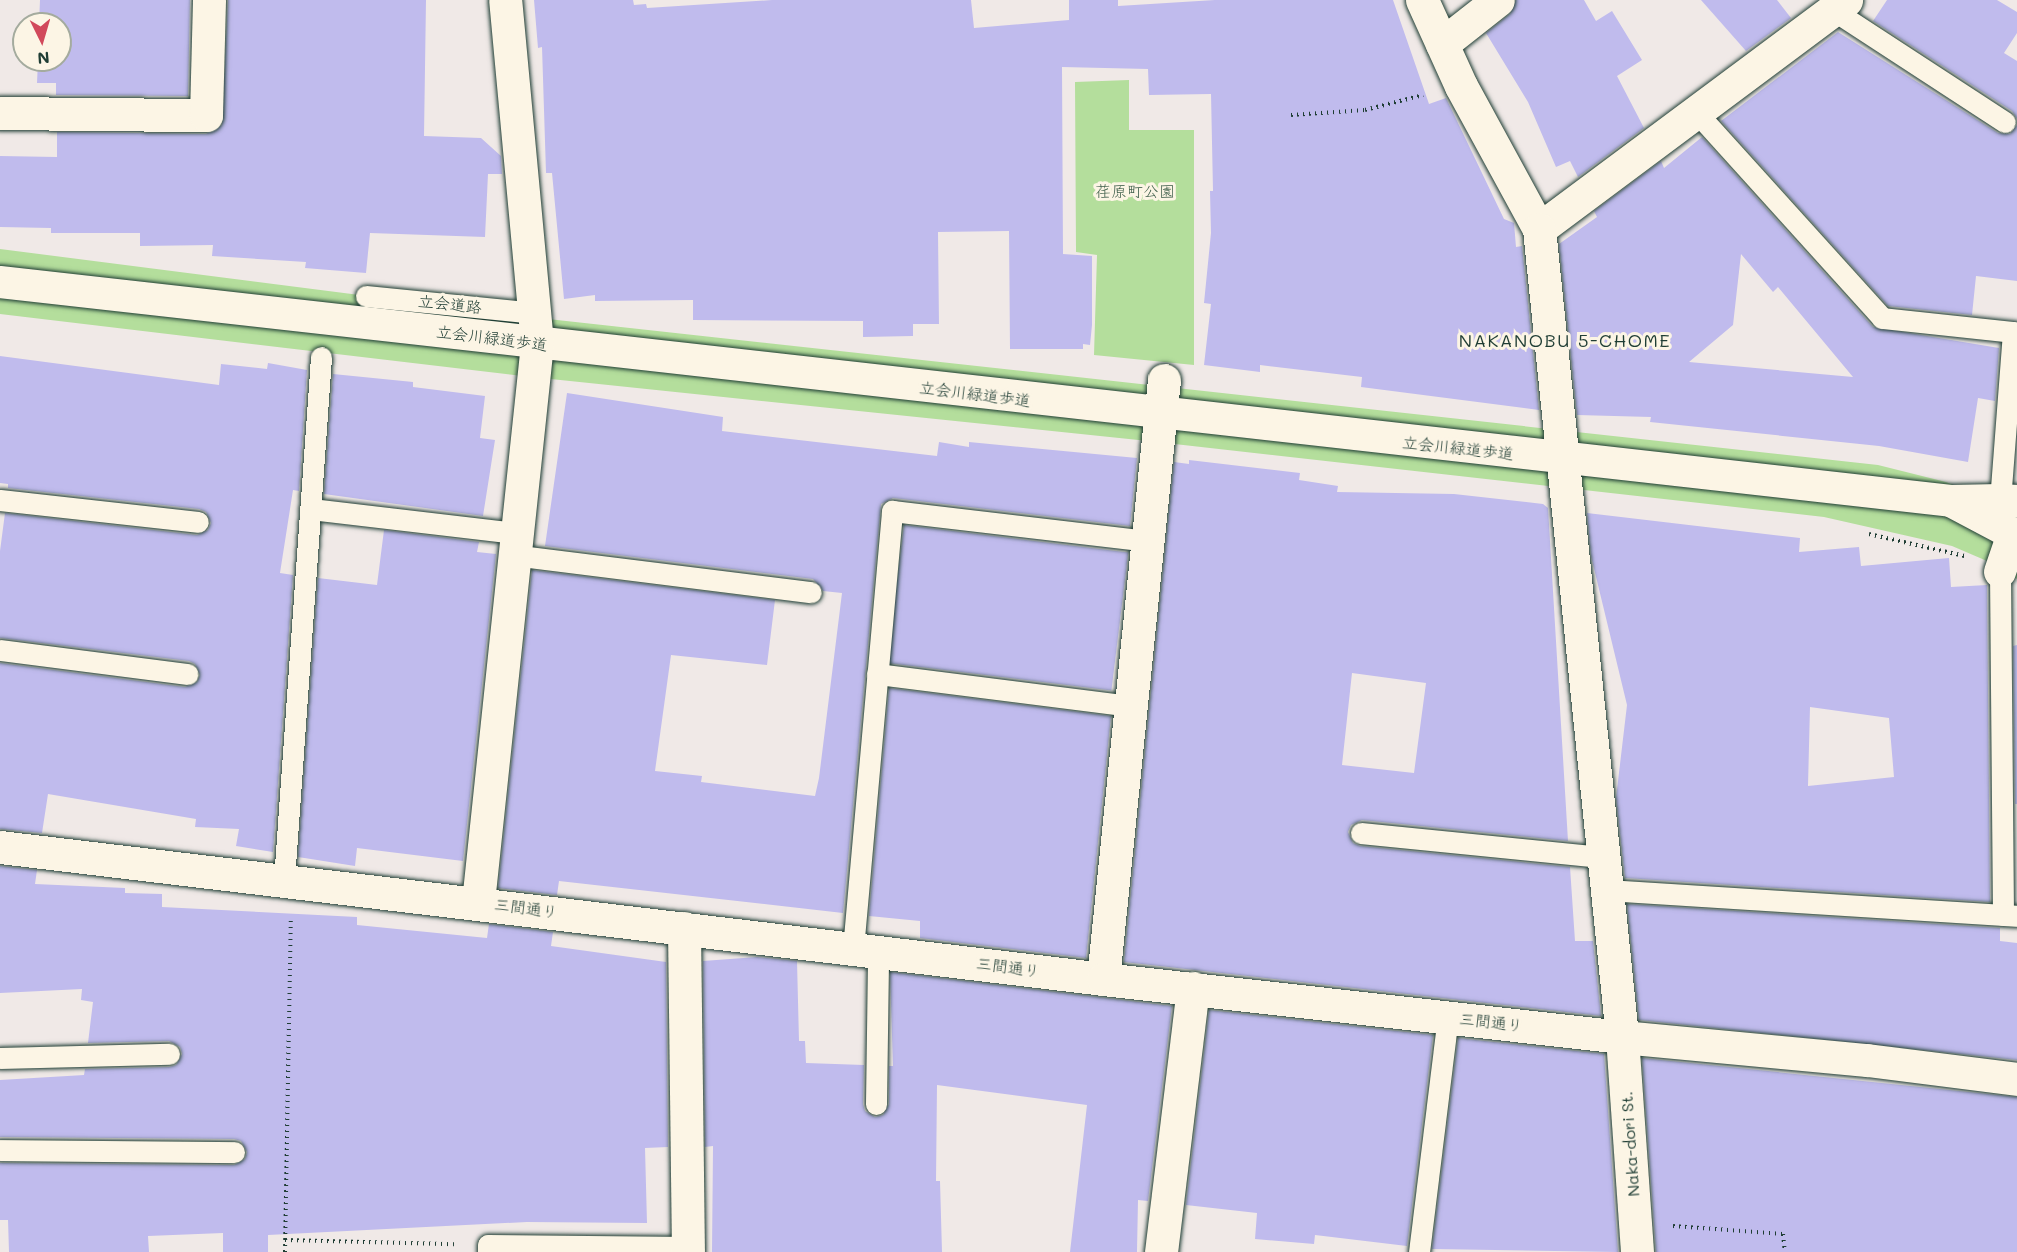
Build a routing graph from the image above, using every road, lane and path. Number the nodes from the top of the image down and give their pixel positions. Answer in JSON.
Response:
{"nodes":[{"id":1,"x":209,"y":0,"type":"edge"},
{"id":2,"x":505,"y":0,"type":"edge"},
{"id":3,"x":1422,"y":0,"type":"edge"},
{"id":4,"x":1498,"y":0,"type":"edge"},
{"id":5,"x":1840,"y":5,"type":"edge"},
{"id":6,"x":1442,"y":44,"type":"junction"},
{"id":7,"x":1461,"y":86,"type":"junction"},
{"id":8,"x":0,"y":113,"type":"edge"},
{"id":9,"x":1697,"y":113,"type":"junction"},
{"id":10,"x":1291,"y":115,"type":"dead end"},
{"id":11,"x":2005,"y":122,"type":"dead end"},
{"id":12,"x":1539,"y":229,"type":"junction"},
{"id":13,"x":0,"y":282,"type":"edge"},
{"id":14,"x":366,"y":296,"type":"dead end"},
{"id":15,"x":536,"y":328,"type":"junction"},
{"id":16,"x":321,"y":357,"type":"dead end"},
{"id":17,"x":1164,"y":380,"type":"dead end"},
{"id":18,"x":1162,"y":415,"type":"junction"},
{"id":19,"x":1562,"y":459,"type":"junction"},
{"id":20,"x":0,"y":500,"type":"edge"},
{"id":21,"x":2008,"y":500,"type":"edge"},
{"id":22,"x":1951,"y":501,"type":"junction"},
{"id":23,"x":311,"y":509,"type":"junction"},
{"id":24,"x":198,"y":522,"type":"dead end"},
{"id":25,"x":2015,"y":536,"type":"edge"},
{"id":26,"x":1149,"y":541,"type":"junction"},
{"id":27,"x":514,"y":544,"type":"junction"},
{"id":28,"x":2000,"y":572,"type":"joint"},
{"id":29,"x":811,"y":592,"type":"dead end"},
{"id":30,"x":0,"y":650,"type":"edge"},
{"id":31,"x":187,"y":674,"type":"dead end"},
{"id":32,"x":877,"y":674,"type":"junction"},
{"id":33,"x":1131,"y":706,"type":"junction"},
{"id":34,"x":1361,"y":833,"type":"dead end"},
{"id":35,"x":0,"y":847,"type":"edge"},
{"id":36,"x":1601,"y":857,"type":"junction"},
{"id":37,"x":288,"y":881,"type":"junction"},
{"id":38,"x":1605,"y":890,"type":"junction"},
{"id":39,"x":478,"y":902,"type":"junction"},
{"id":40,"x":2010,"y":915,"type":"edge"},
{"id":41,"x":684,"y":928,"type":"junction"},
{"id":42,"x":866,"y":950,"type":"junction"},
{"id":43,"x":1103,"y":979,"type":"junction"},
{"id":44,"x":1193,"y":988,"type":"junction"},
{"id":45,"x":1448,"y":1017,"type":"junction"},
{"id":46,"x":1622,"y":1037,"type":"junction"},
{"id":47,"x":169,"y":1054,"type":"dead end"},
{"id":48,"x":0,"y":1058,"type":"edge"},
{"id":49,"x":2017,"y":1079,"type":"edge"},
{"id":50,"x":876,"y":1104,"type":"dead end"},
{"id":51,"x":0,"y":1150,"type":"edge"},
{"id":52,"x":234,"y":1152,"type":"dead end"},
{"id":53,"x":1636,"y":1238,"type":"edge"},
{"id":54,"x":285,"y":1240,"type":"junction"},
{"id":55,"x":488,"y":1249,"type":"edge"},
{"id":56,"x":688,"y":1249,"type":"edge"},
{"id":57,"x":285,"y":1252,"type":"edge"},
{"id":58,"x":1161,"y":1252,"type":"edge"},
{"id":59,"x":1419,"y":1252,"type":"edge"},
{"id":60,"x":1785,"y":1252,"type":"edge"}],
"edges":[{"from":1,"to":8,"type":"street"},
{"from":2,"to":15,"type":"street"},
{"from":3,"to":6,"type":"street"},
{"from":4,"to":6,"type":"street"},
{"from":5,"to":9,"type":"street"},
{"from":5,"to":11,"type":"lane"},
{"from":6,"to":7,"type":"street"},
{"from":7,"to":10,"type":"path"},
{"from":7,"to":12,"type":"street"},
{"from":9,"to":12,"type":"street"},
{"from":9,"to":21,"type":"lane"},
{"from":12,"to":19,"type":"street","name":"Naka-dori St."},
{"from":13,"to":15,"type":"street","name":"立会川緑道歩道"},
{"from":14,"to":15,"type":"lane","name":"立会道路"},
{"from":15,"to":18,"type":"street","name":"立会川緑道歩道"},
{"from":15,"to":27,"type":"street"},
{"from":16,"to":23,"type":"lane"},
{"from":17,"to":18,"type":"street"},
{"from":18,"to":19,"type":"street","name":"立会川緑道歩道"},
{"from":18,"to":26,"type":"street"},
{"from":19,"to":22,"type":"street","name":"立会川緑道歩道"},
{"from":19,"to":36,"type":"street","name":"Naka-dori St."},
{"from":20,"to":24,"type":"lane"},
{"from":21,"to":22,"type":"street","name":"立会川緑道歩道"},
{"from":22,"to":25,"type":"street","name":"立会川緑道歩道"},
{"from":23,"to":27,"type":"lane"},
{"from":23,"to":37,"type":"lane"},
{"from":25,"to":28,"type":"street","name":"立会川緑道歩道"},
{"from":26,"to":32,"type":"lane"},
{"from":26,"to":33,"type":"street"},
{"from":27,"to":29,"type":"lane"},
{"from":27,"to":39,"type":"street"},
{"from":28,"to":40,"type":"lane"},
{"from":30,"to":31,"type":"lane"},
{"from":32,"to":33,"type":"lane"},
{"from":32,"to":42,"type":"lane"},
{"from":33,"to":43,"type":"street"},
{"from":34,"to":36,"type":"lane"},
{"from":35,"to":37,"type":"street","name":"三間通り"},
{"from":36,"to":38,"type":"street","name":"Naka-dori St."},
{"from":37,"to":39,"type":"street","name":"三間通り"},
{"from":37,"to":54,"type":"path"},
{"from":38,"to":40,"type":"lane"},
{"from":38,"to":46,"type":"street","name":"Naka-dori St."},
{"from":39,"to":41,"type":"street","name":"三間通り"},
{"from":41,"to":42,"type":"street","name":"三間通り"},
{"from":41,"to":56,"type":"street"},
{"from":42,"to":43,"type":"street","name":"三間通り"},
{"from":42,"to":50,"type":"lane"},
{"from":43,"to":44,"type":"street","name":"三間通り"},
{"from":44,"to":45,"type":"street","name":"三間通り"},
{"from":44,"to":58,"type":"street"},
{"from":45,"to":46,"type":"street","name":"三間通り"},
{"from":45,"to":59,"type":"lane"},
{"from":46,"to":49,"type":"street","name":"三間通り"},
{"from":46,"to":53,"type":"street","name":"Naka-dori St."},
{"from":47,"to":48,"type":"lane"},
{"from":51,"to":52,"type":"lane"},
{"from":53,"to":60,"type":"path"},
{"from":54,"to":55,"type":"path"},
{"from":54,"to":57,"type":"path"},
{"from":55,"to":56,"type":"lane"}]}
